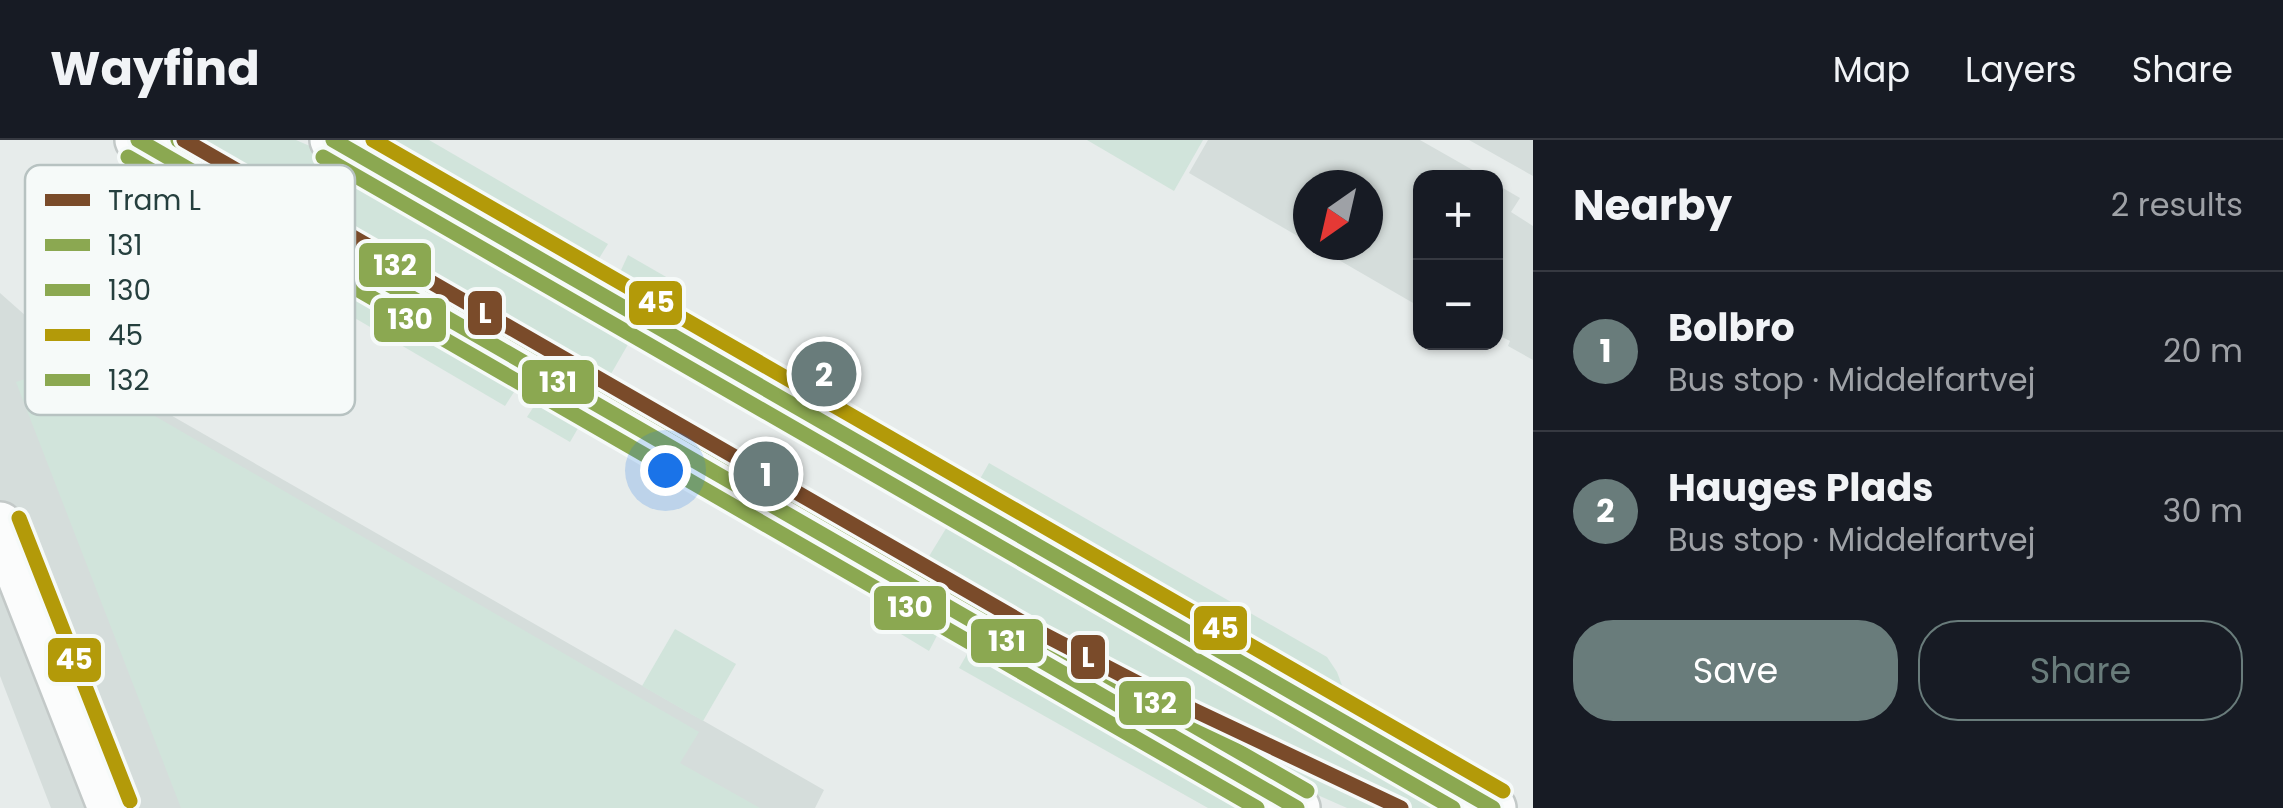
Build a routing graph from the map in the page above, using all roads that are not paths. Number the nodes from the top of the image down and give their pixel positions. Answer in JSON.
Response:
{"nodes":[{"id":1,"x":138,"y":140,"type":"edge"},
{"id":2,"x":333,"y":140,"type":"edge"},
{"id":3,"x":181,"y":165,"type":"edge"},
{"id":4,"x":355,"y":265,"type":"edge"},
{"id":5,"x":0,"y":525,"type":"edge"},
{"id":6,"x":111,"y":808,"type":"edge"},
{"id":7,"x":1297,"y":808,"type":"edge"},
{"id":8,"x":1492,"y":808,"type":"edge"}],
"edges":[{"from":1,"to":3,"type":"street"},
{"from":2,"to":8,"type":"street"},
{"from":4,"to":7,"type":"street"},
{"from":5,"to":6,"type":"street"}]}
